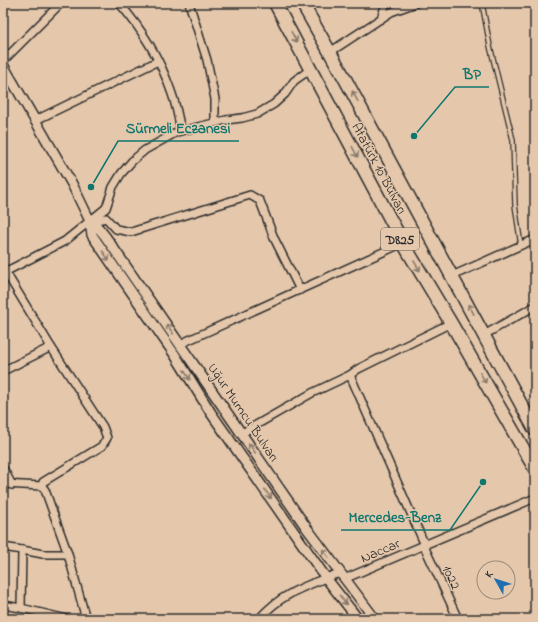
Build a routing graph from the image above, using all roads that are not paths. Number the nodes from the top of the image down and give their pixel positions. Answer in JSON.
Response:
{"nodes":[{"id":1,"x":61,"y":3,"type":"edge"},
{"id":2,"x":119,"y":3,"type":"edge"},
{"id":3,"x":189,"y":3,"type":"edge"},
{"id":4,"x":275,"y":3,"type":"edge"},
{"id":5,"x":302,"y":3,"type":"edge"},
{"id":6,"x":386,"y":3,"type":"edge"},
{"id":7,"x":416,"y":3,"type":"edge"},
{"id":8,"x":482,"y":3,"type":"edge"},
{"id":9,"x":381,"y":18,"type":"junction"},
{"id":10,"x":330,"y":52,"type":"junction"},
{"id":11,"x":158,"y":61,"type":"junction"},
{"id":12,"x":4,"y":67,"type":"edge"},
{"id":13,"x":311,"y":69,"type":"junction"},
{"id":14,"x":36,"y":120,"type":"junction"},
{"id":15,"x":215,"y":122,"type":"junction"},
{"id":16,"x":181,"y":130,"type":"junction"},
{"id":17,"x":90,"y":221,"type":"junction"},
{"id":18,"x":535,"y":239,"type":"edge"},
{"id":19,"x":403,"y":243,"type":"junction"},
{"id":20,"x":521,"y":246,"type":"junction"},
{"id":21,"x":4,"y":272,"type":"edge"},
{"id":22,"x":452,"y":276,"type":"junction"},
{"id":23,"x":300,"y":290,"type":"junction"},
{"id":24,"x":535,"y":306,"type":"edge"},
{"id":25,"x":451,"y":323,"type":"junction"},
{"id":26,"x":484,"y":335,"type":"junction"},
{"id":27,"x":180,"y":344,"type":"junction"},
{"id":28,"x":51,"y":347,"type":"junction"},
{"id":29,"x":3,"y":371,"type":"edge"},
{"id":30,"x":350,"y":375,"type":"junction"},
{"id":31,"x":531,"y":414,"type":"edge"},
{"id":32,"x":535,"y":430,"type":"edge"},
{"id":33,"x":242,"y":433,"type":"junction"},
{"id":34,"x":3,"y":468,"type":"edge"},
{"id":35,"x":535,"y":469,"type":"edge"},
{"id":36,"x":3,"y":484,"type":"edge"},
{"id":37,"x":12,"y":485,"type":"junction"},
{"id":38,"x":42,"y":486,"type":"junction"},
{"id":39,"x":535,"y":498,"type":"edge"},
{"id":40,"x":424,"y":546,"type":"junction"},
{"id":41,"x":3,"y":547,"type":"edge"},
{"id":42,"x":22,"y":550,"type":"junction"},
{"id":43,"x":68,"y":554,"type":"junction"},
{"id":44,"x":342,"y":576,"type":"junction"},
{"id":45,"x":326,"y":578,"type":"junction"},
{"id":46,"x":3,"y":606,"type":"edge"},
{"id":47,"x":21,"y":608,"type":"junction"},
{"id":48,"x":83,"y":618,"type":"edge"},
{"id":49,"x":67,"y":619,"type":"edge"},
{"id":50,"x":259,"y":619,"type":"edge"},
{"id":51,"x":358,"y":619,"type":"edge"},
{"id":52,"x":374,"y":619,"type":"edge"},
{"id":53,"x":458,"y":619,"type":"edge"}],
"edges":[{"from":1,"to":12,"type":"street"},
{"from":2,"to":11,"type":"street"},
{"from":3,"to":15,"type":"street"},
{"from":4,"to":13,"type":"highway","name":"Atatürk 10 Bulvarı","number":"D825","one_way":true},
{"from":5,"to":10,"type":"highway","name":"Atatürk 10 Bulvarı","number":"D825"},
{"from":6,"to":9,"type":"street"},
{"from":7,"to":9,"type":"street"},
{"from":8,"to":20,"type":"lane"},
{"from":9,"to":10,"type":"street"},
{"from":22,"to":10,"type":"highway","name":"Atatürk 10 Bulvarı","number":"D825","one_way":true},
{"from":11,"to":14,"type":"street"},
{"from":11,"to":16,"type":"street"},
{"from":12,"to":14,"type":"street","name":"Uğur Mumcu Bulvarı"},
{"from":13,"to":15,"type":"street"},
{"from":13,"to":19,"type":"highway","name":"Atatürk 10 Bulvarı","number":"D825","one_way":true},
{"from":14,"to":17,"type":"street","name":"Uğur Mumcu Bulvarı"},
{"from":15,"to":16,"type":"street"},
{"from":16,"to":17,"type":"street"},
{"from":17,"to":21,"type":"street"},
{"from":17,"to":23,"type":"street"},
{"from":27,"to":17,"type":"street","name":"Uğur Mumcu Bulvarı","one_way":true},
{"from":17,"to":45,"type":"street","name":"Uğur Mumcu Bulvarı","one_way":true},
{"from":18,"to":20,"type":"street"},
{"from":19,"to":23,"type":"street"},
{"from":19,"to":25,"type":"highway","name":"Atatürk 10 Bulvarı","number":"D825","one_way":true},
{"from":20,"to":22,"type":"street"},
{"from":21,"to":28,"type":"street"},
{"from":26,"to":22,"type":"highway","name":"Atatürk 10 Bulvarı","number":"D825","one_way":true},
{"from":23,"to":27,"type":"street"},
{"from":24,"to":26,"type":"street"},
{"from":25,"to":30,"type":"street"},
{"from":25,"to":35,"type":"highway","name":"Atatürk 10 Bulvarı","number":"D825","one_way":true},
{"from":26,"to":31,"type":"highway","name":"Atatürk 10 Bulvarı","number":"D825"},
{"from":27,"to":33,"type":"street","name":"Uğur Mumcu Bulvarı"},
{"from":28,"to":29,"type":"street"},
{"from":28,"to":38,"type":"street"},
{"from":30,"to":33,"type":"street"},
{"from":30,"to":40,"type":"street","name":"1022"},
{"from":31,"to":32,"type":"highway","name":"Atatürk 10 Bulvarı","number":"D825"},
{"from":44,"to":33,"type":"street","name":"Uğur Mumcu Bulvarı","one_way":true},
{"from":34,"to":37,"type":"street"},
{"from":36,"to":37,"type":"street"},
{"from":37,"to":38,"type":"street"},
{"from":38,"to":43,"type":"street"},
{"from":39,"to":40,"type":"street","name":"Naccar"},
{"from":40,"to":44,"type":"street","name":"Naccar"},
{"from":40,"to":53,"type":"street","name":"1022"},
{"from":41,"to":42,"type":"street"},
{"from":42,"to":43,"type":"street"},
{"from":42,"to":47,"type":"street"},
{"from":43,"to":48,"type":"street"},
{"from":44,"to":45,"type":"street","name":"Naccar"},
{"from":44,"to":52,"type":"street","name":"Uğur Mumcu Bulvarı"},
{"from":45,"to":50,"type":"street","name":"Naccar"},
{"from":45,"to":51,"type":"street","name":"Uğur Mumcu Bulvarı","one_way":true},
{"from":46,"to":47,"type":"street"},
{"from":47,"to":49,"type":"street"}]}
